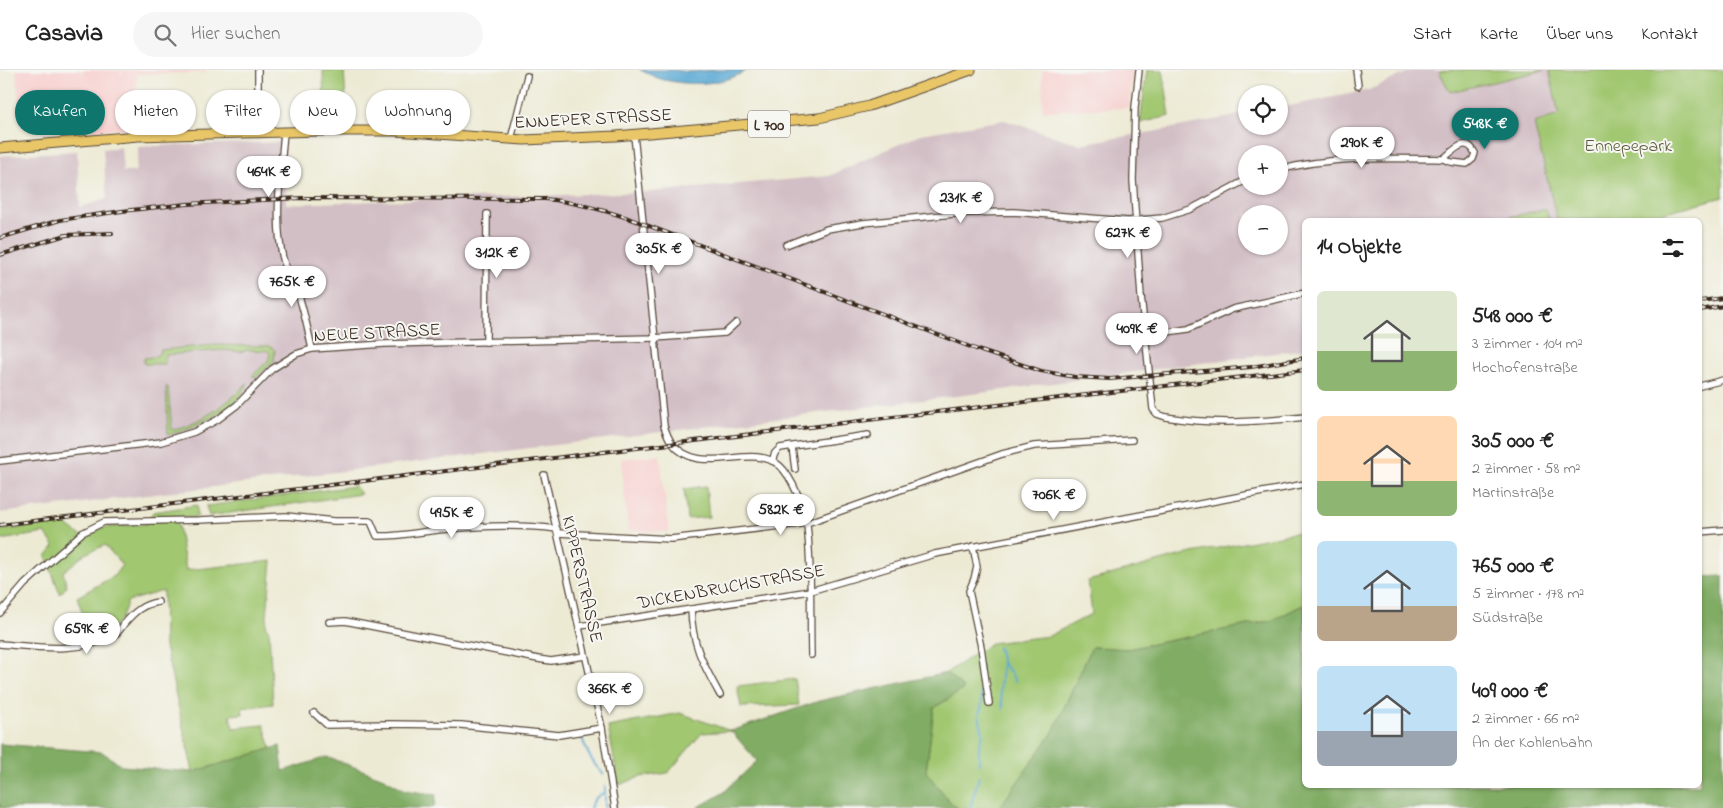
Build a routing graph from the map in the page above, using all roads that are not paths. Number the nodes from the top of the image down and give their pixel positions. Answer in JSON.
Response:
{"nodes":[{"id":1,"x":258,"y":70,"type":"edge"},
{"id":2,"x":971,"y":70,"type":"edge"},
{"id":3,"x":1139,"y":70,"type":"edge"},
{"id":4,"x":1356,"y":70,"type":"edge"},
{"id":5,"x":527,"y":76,"type":"dead end"},
{"id":6,"x":1358,"y":86,"type":"dead end"},
{"id":7,"x":258,"y":90,"type":"edge"},
{"id":8,"x":280,"y":132,"type":"edge"},
{"id":9,"x":284,"y":132,"type":"junction"},
{"id":10,"x":206,"y":134,"type":"edge"},
{"id":11,"x":634,"y":135,"type":"junction"},
{"id":12,"x":511,"y":139,"type":"junction"},
{"id":13,"x":0,"y":148,"type":"edge"},
{"id":14,"x":1443,"y":159,"type":"junction"},
{"id":15,"x":1288,"y":168,"type":"edge"},
{"id":16,"x":1238,"y":184,"type":"edge"},
{"id":17,"x":487,"y":214,"type":"dead end"},
{"id":18,"x":1135,"y":221,"type":"junction"},
{"id":19,"x":786,"y":245,"type":"dead end"},
{"id":20,"x":1302,"y":294,"type":"edge"},
{"id":21,"x":736,"y":323,"type":"dead end"},
{"id":22,"x":1146,"y":335,"type":"junction"},
{"id":23,"x":654,"y":338,"type":"junction"},
{"id":24,"x":486,"y":342,"type":"junction"},
{"id":25,"x":312,"y":349,"type":"junction"},
{"id":26,"x":1723,"y":380,"type":"edge"},
{"id":27,"x":1702,"y":385,"type":"edge"},
{"id":28,"x":1302,"y":417,"type":"edge"},
{"id":29,"x":868,"y":435,"type":"dead end"},
{"id":30,"x":1132,"y":440,"type":"dead end"},
{"id":31,"x":792,"y":447,"type":"junction"},
{"id":32,"x":0,"y":461,"type":"edge"},
{"id":33,"x":772,"y":461,"type":"junction"},
{"id":34,"x":796,"y":469,"type":"dead end"},
{"id":35,"x":544,"y":475,"type":"dead end"},
{"id":36,"x":1302,"y":485,"type":"edge"},
{"id":37,"x":807,"y":523,"type":"junction"},
{"id":38,"x":1723,"y":530,"type":"edge"},
{"id":39,"x":557,"y":531,"type":"junction"},
{"id":40,"x":1702,"y":532,"type":"edge"},
{"id":41,"x":973,"y":546,"type":"junction"},
{"id":42,"x":810,"y":591,"type":"junction"},
{"id":43,"x":158,"y":602,"type":"dead end"},
{"id":44,"x":690,"y":609,"type":"junction"},
{"id":45,"x":0,"y":613,"type":"edge"},
{"id":46,"x":328,"y":622,"type":"dead end"},
{"id":47,"x":580,"y":626,"type":"junction"},
{"id":48,"x":0,"y":644,"type":"edge"},
{"id":49,"x":811,"y":655,"type":"dead end"},
{"id":50,"x":585,"y":656,"type":"junction"},
{"id":51,"x":720,"y":695,"type":"dead end"},
{"id":52,"x":989,"y":703,"type":"dead end"},
{"id":53,"x":314,"y":713,"type":"dead end"},
{"id":54,"x":602,"y":728,"type":"junction"},
{"id":55,"x":615,"y":808,"type":"edge"}],
"edges":[{"from":1,"to":7,"type":"street"},
{"from":2,"to":11,"type":"main road","name":"ENNEPER STRASSE","number":"L 700"},
{"from":3,"to":18,"type":"street"},
{"from":4,"to":6,"type":"street"},
{"from":5,"to":12,"type":"street"},
{"from":8,"to":9,"type":"main road","name":"ENNEPER STRASSE","number":"L 700"},
{"from":9,"to":12,"type":"main road","name":"ENNEPER STRASSE","number":"L 700"},
{"from":9,"to":25,"type":"street"},
{"from":10,"to":13,"type":"main road","name":"ENNEPER STRASSE","number":"L 700"},
{"from":11,"to":12,"type":"main road","name":"ENNEPER STRASSE","number":"L 700"},
{"from":11,"to":23,"type":"street"},
{"from":14,"to":14,"type":"street"},
{"from":14,"to":15,"type":"street"},
{"from":16,"to":18,"type":"street"},
{"from":17,"to":24,"type":"street"},
{"from":18,"to":19,"type":"street"},
{"from":18,"to":22,"type":"street"},
{"from":20,"to":22,"type":"street"},
{"from":21,"to":23,"type":"street","name":"NEUE STRASSE"},
{"from":22,"to":28,"type":"street"},
{"from":23,"to":24,"type":"street","name":"NEUE STRASSE"},
{"from":23,"to":33,"type":"street"},
{"from":24,"to":25,"type":"street","name":"NEUE STRASSE"},
{"from":25,"to":32,"type":"street","name":"NEUE STRASSE"},
{"from":26,"to":27,"type":"street"},
{"from":29,"to":31,"type":"street"},
{"from":30,"to":37,"type":"street"},
{"from":31,"to":33,"type":"street"},
{"from":31,"to":34,"type":"street"},
{"from":33,"to":37,"type":"street"},
{"from":35,"to":39,"type":"street","name":"KIPPERSTRASSE"},
{"from":36,"to":41,"type":"street","name":"DICKENBRUCHSTRASSE"},
{"from":37,"to":39,"type":"street"},
{"from":37,"to":42,"type":"street"},
{"from":38,"to":40,"type":"street"},
{"from":39,"to":45,"type":"street"},
{"from":39,"to":47,"type":"street","name":"KIPPERSTRASSE"},
{"from":41,"to":42,"type":"street","name":"DICKENBRUCHSTRASSE"},
{"from":41,"to":52,"type":"street"},
{"from":42,"to":44,"type":"street","name":"DICKENBRUCHSTRASSE"},
{"from":42,"to":49,"type":"street"},
{"from":43,"to":48,"type":"street"},
{"from":44,"to":47,"type":"street","name":"DICKENBRUCHSTRASSE"},
{"from":44,"to":51,"type":"street"},
{"from":46,"to":50,"type":"street"},
{"from":47,"to":50,"type":"street","name":"KIPPERSTRASSE"},
{"from":50,"to":54,"type":"street","name":"KIPPERSTRASSE"},
{"from":53,"to":54,"type":"street"},
{"from":54,"to":55,"type":"street","name":"KIPPERSTRASSE"}]}
